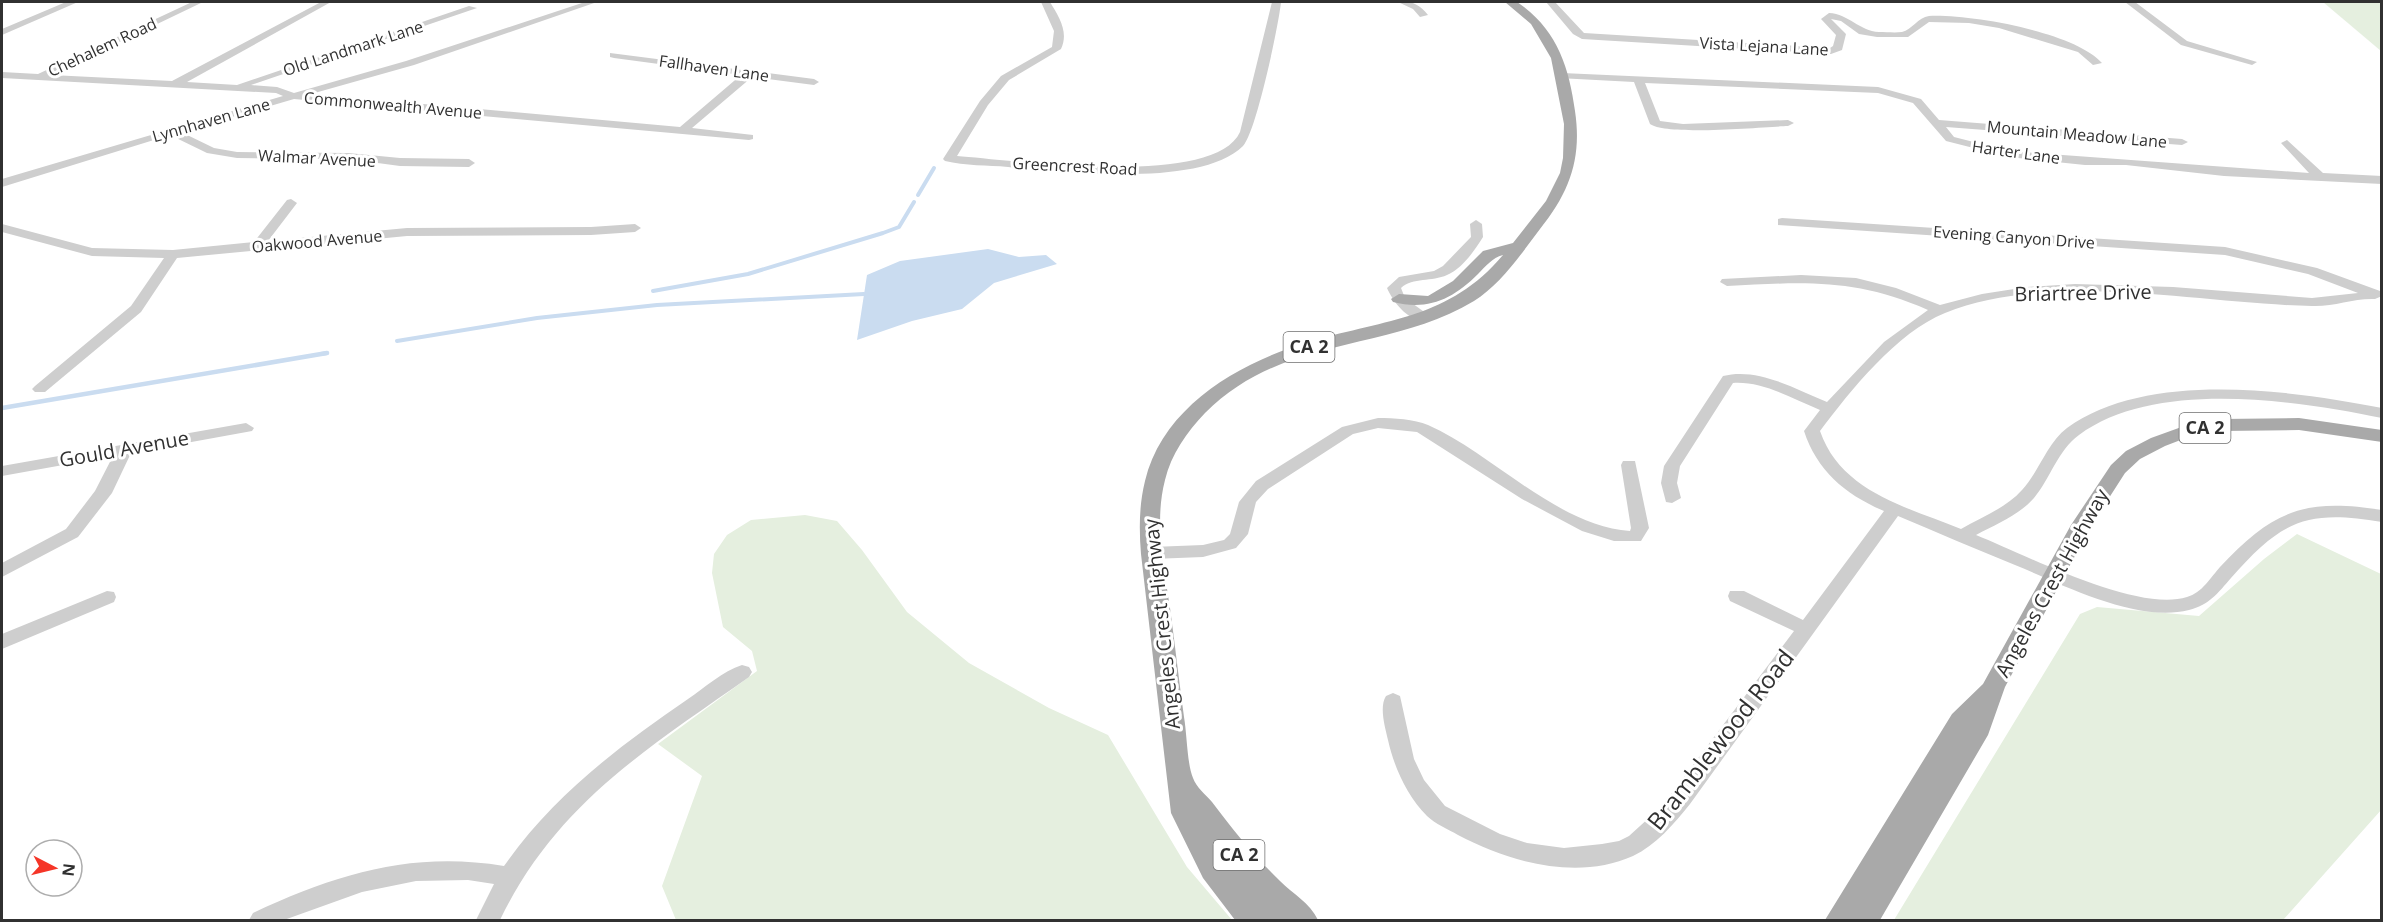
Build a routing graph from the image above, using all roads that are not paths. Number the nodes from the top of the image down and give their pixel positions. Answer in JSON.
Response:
{"nodes":[{"id":1,"x":73,"y":2,"type":"edge"},
{"id":2,"x":198,"y":2,"type":"edge"},
{"id":3,"x":327,"y":2,"type":"edge"},
{"id":4,"x":593,"y":2,"type":"edge"},
{"id":5,"x":1046,"y":2,"type":"edge"},
{"id":6,"x":1277,"y":2,"type":"edge"},
{"id":7,"x":1403,"y":2,"type":"edge"},
{"id":8,"x":1510,"y":2,"type":"edge"},
{"id":9,"x":1551,"y":2,"type":"edge"},
{"id":10,"x":2130,"y":2,"type":"edge"},
{"id":11,"x":472,"y":8,"type":"dead end"},
{"id":12,"x":1423,"y":15,"type":"dead end"},
{"id":13,"x":2,"y":32,"type":"edge"},
{"id":14,"x":614,"y":55,"type":"dead end"},
{"id":15,"x":2252,"y":62,"type":"dead end"},
{"id":16,"x":2097,"y":63,"type":"dead end"},
{"id":17,"x":751,"y":72,"type":"junction"},
{"id":18,"x":2,"y":75,"type":"edge"},
{"id":19,"x":1562,"y":76,"type":"junction"},
{"id":20,"x":39,"y":77,"type":"junction"},
{"id":21,"x":1638,"y":79,"type":"junction"},
{"id":22,"x":814,"y":82,"type":"dead end"},
{"id":23,"x":174,"y":84,"type":"junction"},
{"id":24,"x":235,"y":87,"type":"junction"},
{"id":25,"x":294,"y":96,"type":"junction"},
{"id":26,"x":1788,"y":123,"type":"dead end"},
{"id":27,"x":1936,"y":123,"type":"junction"},
{"id":28,"x":171,"y":131,"type":"junction"},
{"id":29,"x":681,"y":132,"type":"junction"},
{"id":30,"x":749,"y":137,"type":"dead end"},
{"id":31,"x":2182,"y":142,"type":"dead end"},
{"id":32,"x":2287,"y":143,"type":"dead end"},
{"id":33,"x":469,"y":163,"type":"dead end"},
{"id":34,"x":2321,"y":178,"type":"junction"},
{"id":35,"x":2382,"y":180,"type":"edge"},
{"id":36,"x":2,"y":183,"type":"edge"},
{"id":37,"x":291,"y":203,"type":"dead end"},
{"id":38,"x":1782,"y":222,"type":"dead end"},
{"id":39,"x":1476,"y":224,"type":"dead end"},
{"id":40,"x":2,"y":228,"type":"edge"},
{"id":41,"x":635,"y":228,"type":"dead end"},
{"id":42,"x":257,"y":247,"type":"junction"},
{"id":43,"x":1517,"y":247,"type":"junction"},
{"id":44,"x":173,"y":254,"type":"junction"},
{"id":45,"x":1727,"y":282,"type":"dead end"},
{"id":46,"x":2378,"y":296,"type":"edge"},
{"id":47,"x":1399,"y":299,"type":"junction"},
{"id":48,"x":1939,"y":310,"type":"junction"},
{"id":49,"x":1422,"y":317,"type":"junction"},
{"id":50,"x":40,"y":389,"type":"dead end"},
{"id":51,"x":1829,"y":408,"type":"junction"},
{"id":52,"x":2382,"y":413,"type":"edge"},
{"id":53,"x":246,"y":428,"type":"dead end"},
{"id":54,"x":2382,"y":436,"type":"edge"},
{"id":55,"x":125,"y":449,"type":"junction"},
{"id":56,"x":1629,"y":465,"type":"dead end"},
{"id":57,"x":2,"y":471,"type":"edge"},
{"id":58,"x":1672,"y":498,"type":"dead end"},
{"id":59,"x":1894,"y":510,"type":"junction"},
{"id":60,"x":2382,"y":516,"type":"edge"},
{"id":61,"x":1961,"y":537,"type":"junction"},
{"id":62,"x":1152,"y":553,"type":"junction"},
{"id":63,"x":2,"y":571,"type":"edge"},
{"id":64,"x":2056,"y":574,"type":"junction"},
{"id":65,"x":1737,"y":596,"type":"dead end"},
{"id":66,"x":107,"y":597,"type":"dead end"},
{"id":67,"x":1806,"y":629,"type":"junction"},
{"id":68,"x":2,"y":642,"type":"edge"},
{"id":69,"x":742,"y":672,"type":"dead end"},
{"id":70,"x":1993,"y":687,"type":"junction"},
{"id":71,"x":1393,"y":701,"type":"dead end"},
{"id":72,"x":1180,"y":782,"type":"junction"},
{"id":73,"x":509,"y":877,"type":"junction"},
{"id":74,"x":261,"y":921,"type":"edge"},
{"id":75,"x":488,"y":921,"type":"edge"},
{"id":76,"x":1253,"y":921,"type":"edge"},
{"id":77,"x":1272,"y":921,"type":"edge"},
{"id":78,"x":1304,"y":921,"type":"edge"},
{"id":79,"x":1839,"y":921,"type":"edge"},
{"id":80,"x":1865,"y":921,"type":"edge"}],
"edges":[{"from":1,"to":13,"type":"street"},
{"from":2,"to":20,"type":"street","name":"Chehalem Road"},
{"from":3,"to":23,"type":"street"},
{"from":4,"to":25,"type":"street","name":"Lynnhaven Lane"},
{"from":5,"to":6,"type":"street","name":"Greencrest Road"},
{"from":7,"to":12,"type":"street"},
{"from":8,"to":19,"type":"main road","name":"Angeles Crest Highway","number":"CA 2"},
{"from":9,"to":16,"type":"street","name":"Vista Lejana Lane"},
{"from":10,"to":15,"type":"street"},
{"from":11,"to":24,"type":"street","name":"Old Landmark Lane"},
{"from":14,"to":17,"type":"street","name":"Fallhaven Lane"},
{"from":17,"to":22,"type":"street","name":"Fallhaven Lane"},
{"from":17,"to":29,"type":"street"},
{"from":18,"to":20,"type":"street","name":"Commonwealth Avenue"},
{"from":19,"to":21,"type":"street","name":"Harter Lane"},
{"from":19,"to":43,"type":"main road","name":"Angeles Crest Highway","number":"CA 2"},
{"from":20,"to":23,"type":"street","name":"Commonwealth Avenue"},
{"from":21,"to":26,"type":"street"},
{"from":21,"to":27,"type":"street","name":"Harter Lane"},
{"from":23,"to":24,"type":"street","name":"Commonwealth Avenue"},
{"from":24,"to":25,"type":"street","name":"Commonwealth Avenue"},
{"from":25,"to":28,"type":"street","name":"Lynnhaven Lane"},
{"from":25,"to":29,"type":"street","name":"Commonwealth Avenue"},
{"from":27,"to":31,"type":"street","name":"Mountain Meadow Lane"},
{"from":27,"to":34,"type":"street","name":"Harter Lane"},
{"from":28,"to":33,"type":"street","name":"Walmar Avenue"},
{"from":28,"to":36,"type":"street","name":"Lynnhaven Lane"},
{"from":29,"to":30,"type":"street","name":"Commonwealth Avenue"},
{"from":32,"to":34,"type":"street"},
{"from":34,"to":35,"type":"street","name":"Harter Lane"},
{"from":37,"to":42,"type":"street"},
{"from":38,"to":46,"type":"street","name":"Evening Canyon Drive"},
{"from":39,"to":47,"type":"street"},
{"from":40,"to":44,"type":"street","name":"Oakwood Avenue"},
{"from":41,"to":42,"type":"street","name":"Oakwood Avenue"},
{"from":42,"to":44,"type":"street","name":"Oakwood Avenue"},
{"from":43,"to":47,"type":"main road"},
{"from":43,"to":49,"type":"main road","name":"Angeles Crest Highway","number":"CA 2"},
{"from":44,"to":50,"type":"street"},
{"from":45,"to":48,"type":"street"},
{"from":46,"to":48,"type":"street","name":"Briartree Drive"},
{"from":47,"to":49,"type":"street"},
{"from":48,"to":51,"type":"street","name":"Briartree Drive"},
{"from":49,"to":62,"type":"main road","name":"Angeles Crest Highway","number":"CA 2"},
{"from":51,"to":58,"type":"street"},
{"from":51,"to":59,"type":"street","name":"Briartree Drive"},
{"from":52,"to":61,"type":"street"},
{"from":53,"to":55,"type":"street","name":"Gould Avenue"},
{"from":54,"to":64,"type":"main road","name":"Angeles Crest Highway","number":"CA 2"},
{"from":55,"to":57,"type":"street","name":"Gould Avenue"},
{"from":55,"to":63,"type":"street"},
{"from":56,"to":62,"type":"street"},
{"from":59,"to":61,"type":"street","name":"Briartree Drive"},
{"from":59,"to":67,"type":"street","name":"Bramblewood Road"},
{"from":60,"to":64,"type":"street","name":"Briartree Drive"},
{"from":61,"to":64,"type":"street","name":"Briartree Drive"},
{"from":62,"to":72,"type":"main road","name":"Angeles Crest Highway","number":"CA 2"},
{"from":64,"to":70,"type":"main road","name":"Angeles Crest Highway","number":"CA 2"},
{"from":65,"to":67,"type":"street"},
{"from":66,"to":68,"type":"street"},
{"from":67,"to":71,"type":"street","name":"Bramblewood Road"},
{"from":69,"to":73,"type":"street"},
{"from":70,"to":79,"type":"main road","name":"Angeles Crest Highway","number":"CA 2"},
{"from":70,"to":80,"type":"main road","name":"Angeles Crest Highway","number":"CA 2"},
{"from":72,"to":76,"type":"main road","name":"Angeles Crest Highway","number":"CA 2"},
{"from":72,"to":77,"type":"main road"},
{"from":72,"to":78,"type":"main road","number":"CA 2"},
{"from":73,"to":74,"type":"street"},
{"from":73,"to":75,"type":"street"}]}
